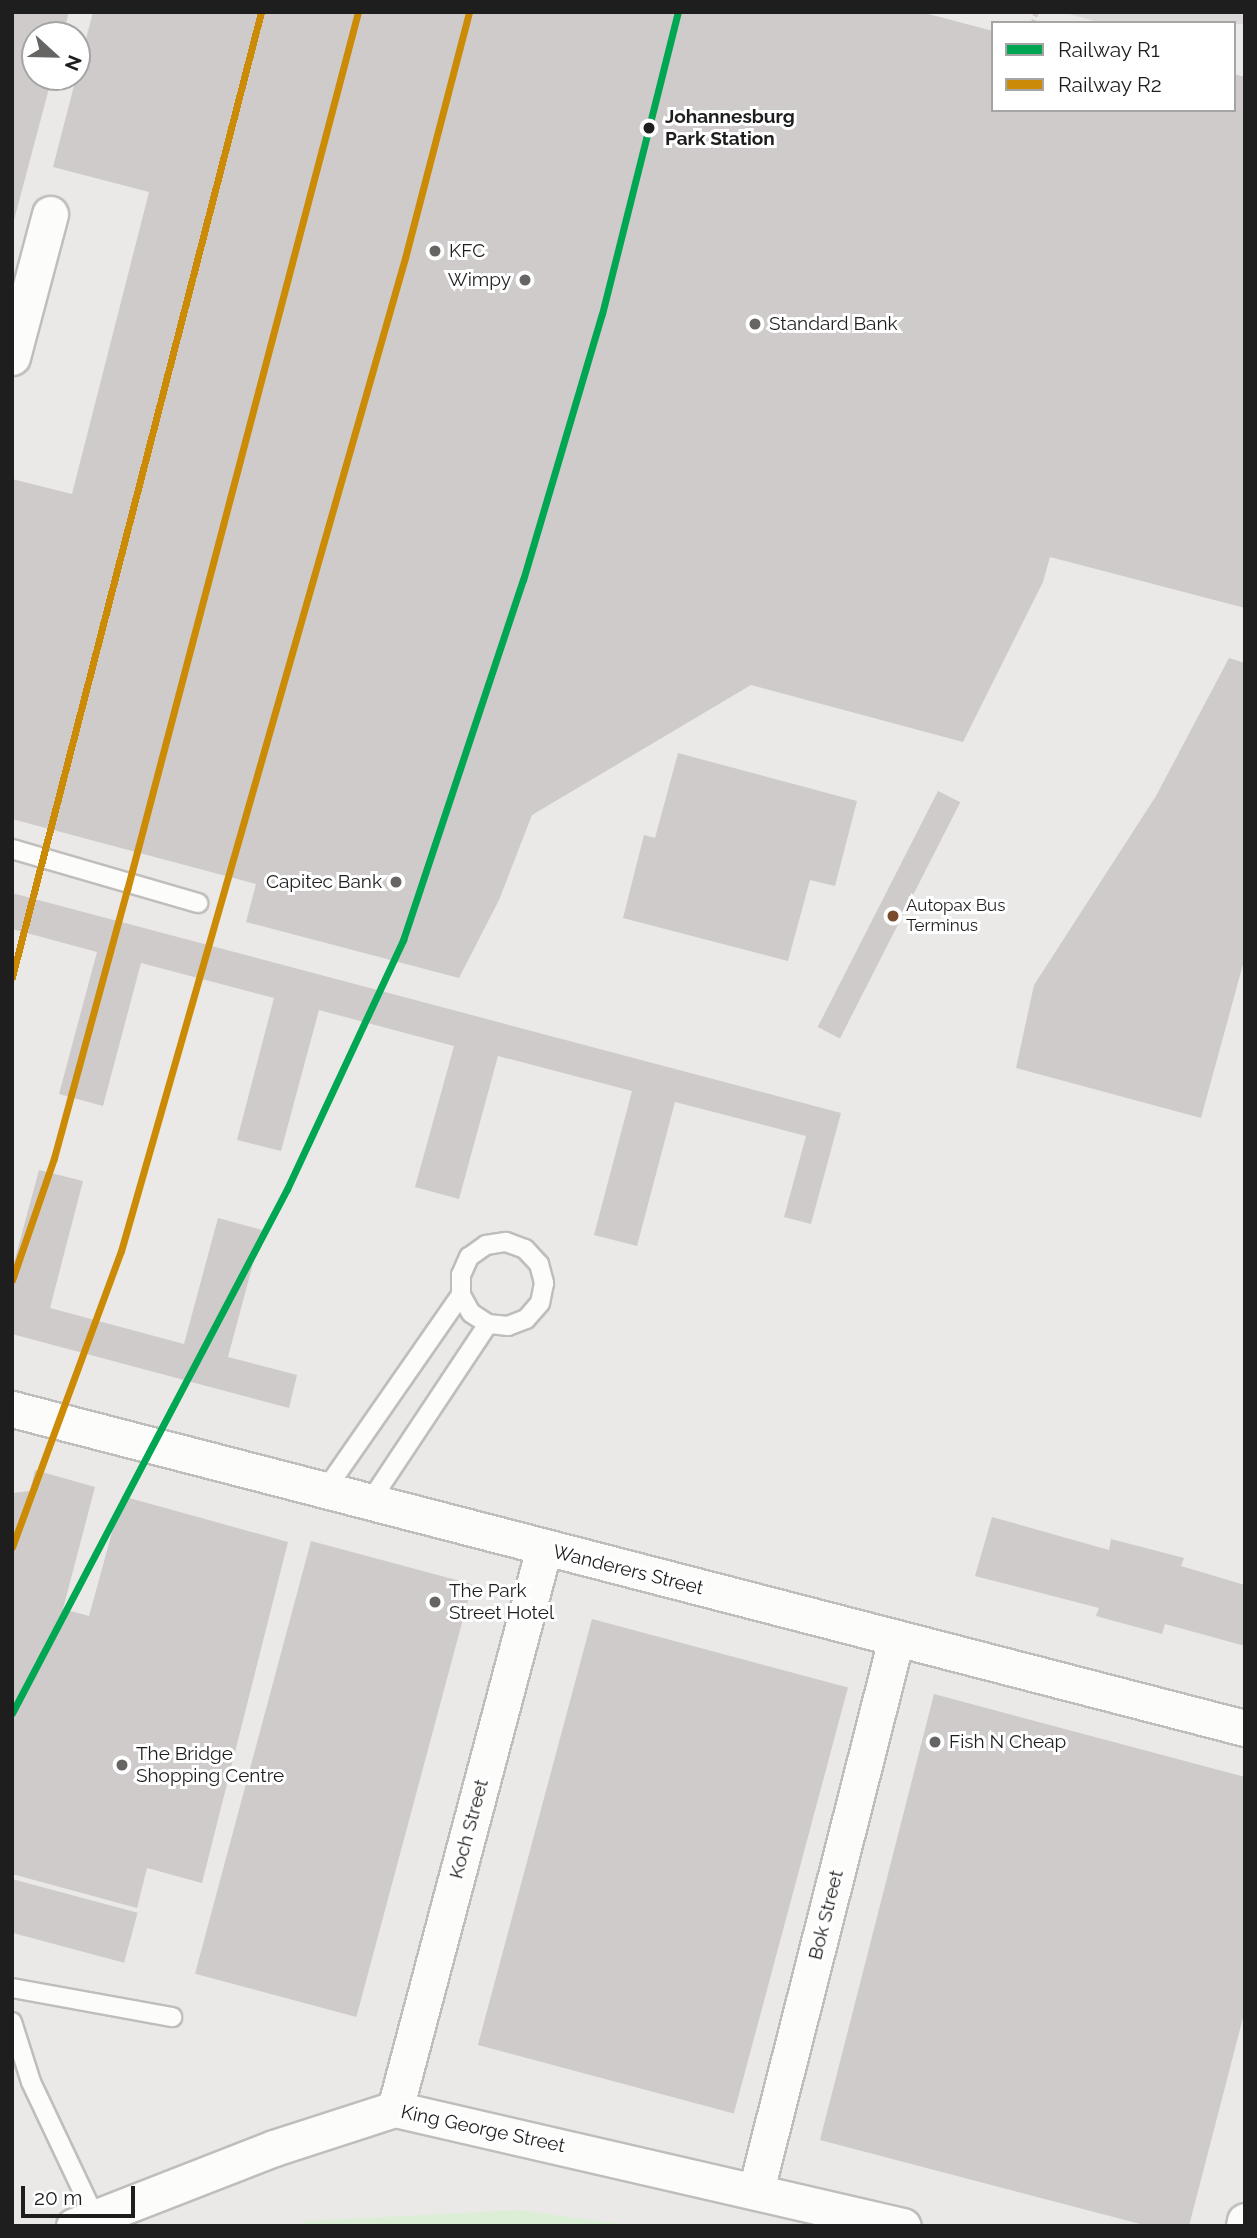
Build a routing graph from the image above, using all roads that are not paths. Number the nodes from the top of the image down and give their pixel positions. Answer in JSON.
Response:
{"nodes":[{"id":1,"x":50,"y":214,"type":"dead end"},
{"id":2,"x":12,"y":357,"type":"edge"},
{"id":3,"x":12,"y":849,"type":"edge"},
{"id":4,"x":198,"y":903,"type":"dead end"},
{"id":5,"x":461,"y":1295,"type":"junction"},
{"id":6,"x":488,"y":1324,"type":"junction"},
{"id":7,"x":12,"y":1409,"type":"edge"},
{"id":8,"x":319,"y":1491,"type":"junction"},
{"id":9,"x":369,"y":1503,"type":"junction"},
{"id":10,"x":544,"y":1548,"type":"junction"},
{"id":11,"x":896,"y":1639,"type":"junction"},
{"id":12,"x":1245,"y":1728,"type":"edge"},
{"id":13,"x":12,"y":1987,"type":"edge"},
{"id":14,"x":172,"y":2017,"type":"dead end"},
{"id":15,"x":12,"y":2022,"type":"edge"},
{"id":16,"x":395,"y":2109,"type":"junction"},
{"id":17,"x":756,"y":2190,"type":"junction"},
{"id":18,"x":90,"y":2223,"type":"edge"},
{"id":19,"x":903,"y":2226,"type":"edge"}],
"edges":[{"from":1,"to":2,"type":"street"},
{"from":3,"to":4,"type":"lane"},
{"from":5,"to":6,"type":"lane"},
{"from":5,"to":6,"type":"lane"},
{"from":5,"to":8,"type":"lane"},
{"from":6,"to":9,"type":"lane"},
{"from":7,"to":8,"type":"street","name":"Wanderers Street"},
{"from":8,"to":9,"type":"street","name":"Wanderers Street"},
{"from":9,"to":10,"type":"street","name":"Wanderers Street"},
{"from":10,"to":11,"type":"street","name":"Wanderers Street"},
{"from":10,"to":16,"type":"street","name":"Koch Street"},
{"from":11,"to":12,"type":"street","name":"Wanderers Street"},
{"from":11,"to":17,"type":"street","name":"Bok Street"},
{"from":13,"to":14,"type":"lane"},
{"from":15,"to":18,"type":"lane"},
{"from":16,"to":17,"type":"street","name":"King George Street"},
{"from":16,"to":18,"type":"street","name":"King George Street"},
{"from":17,"to":19,"type":"street","name":"King George Street"}]}
